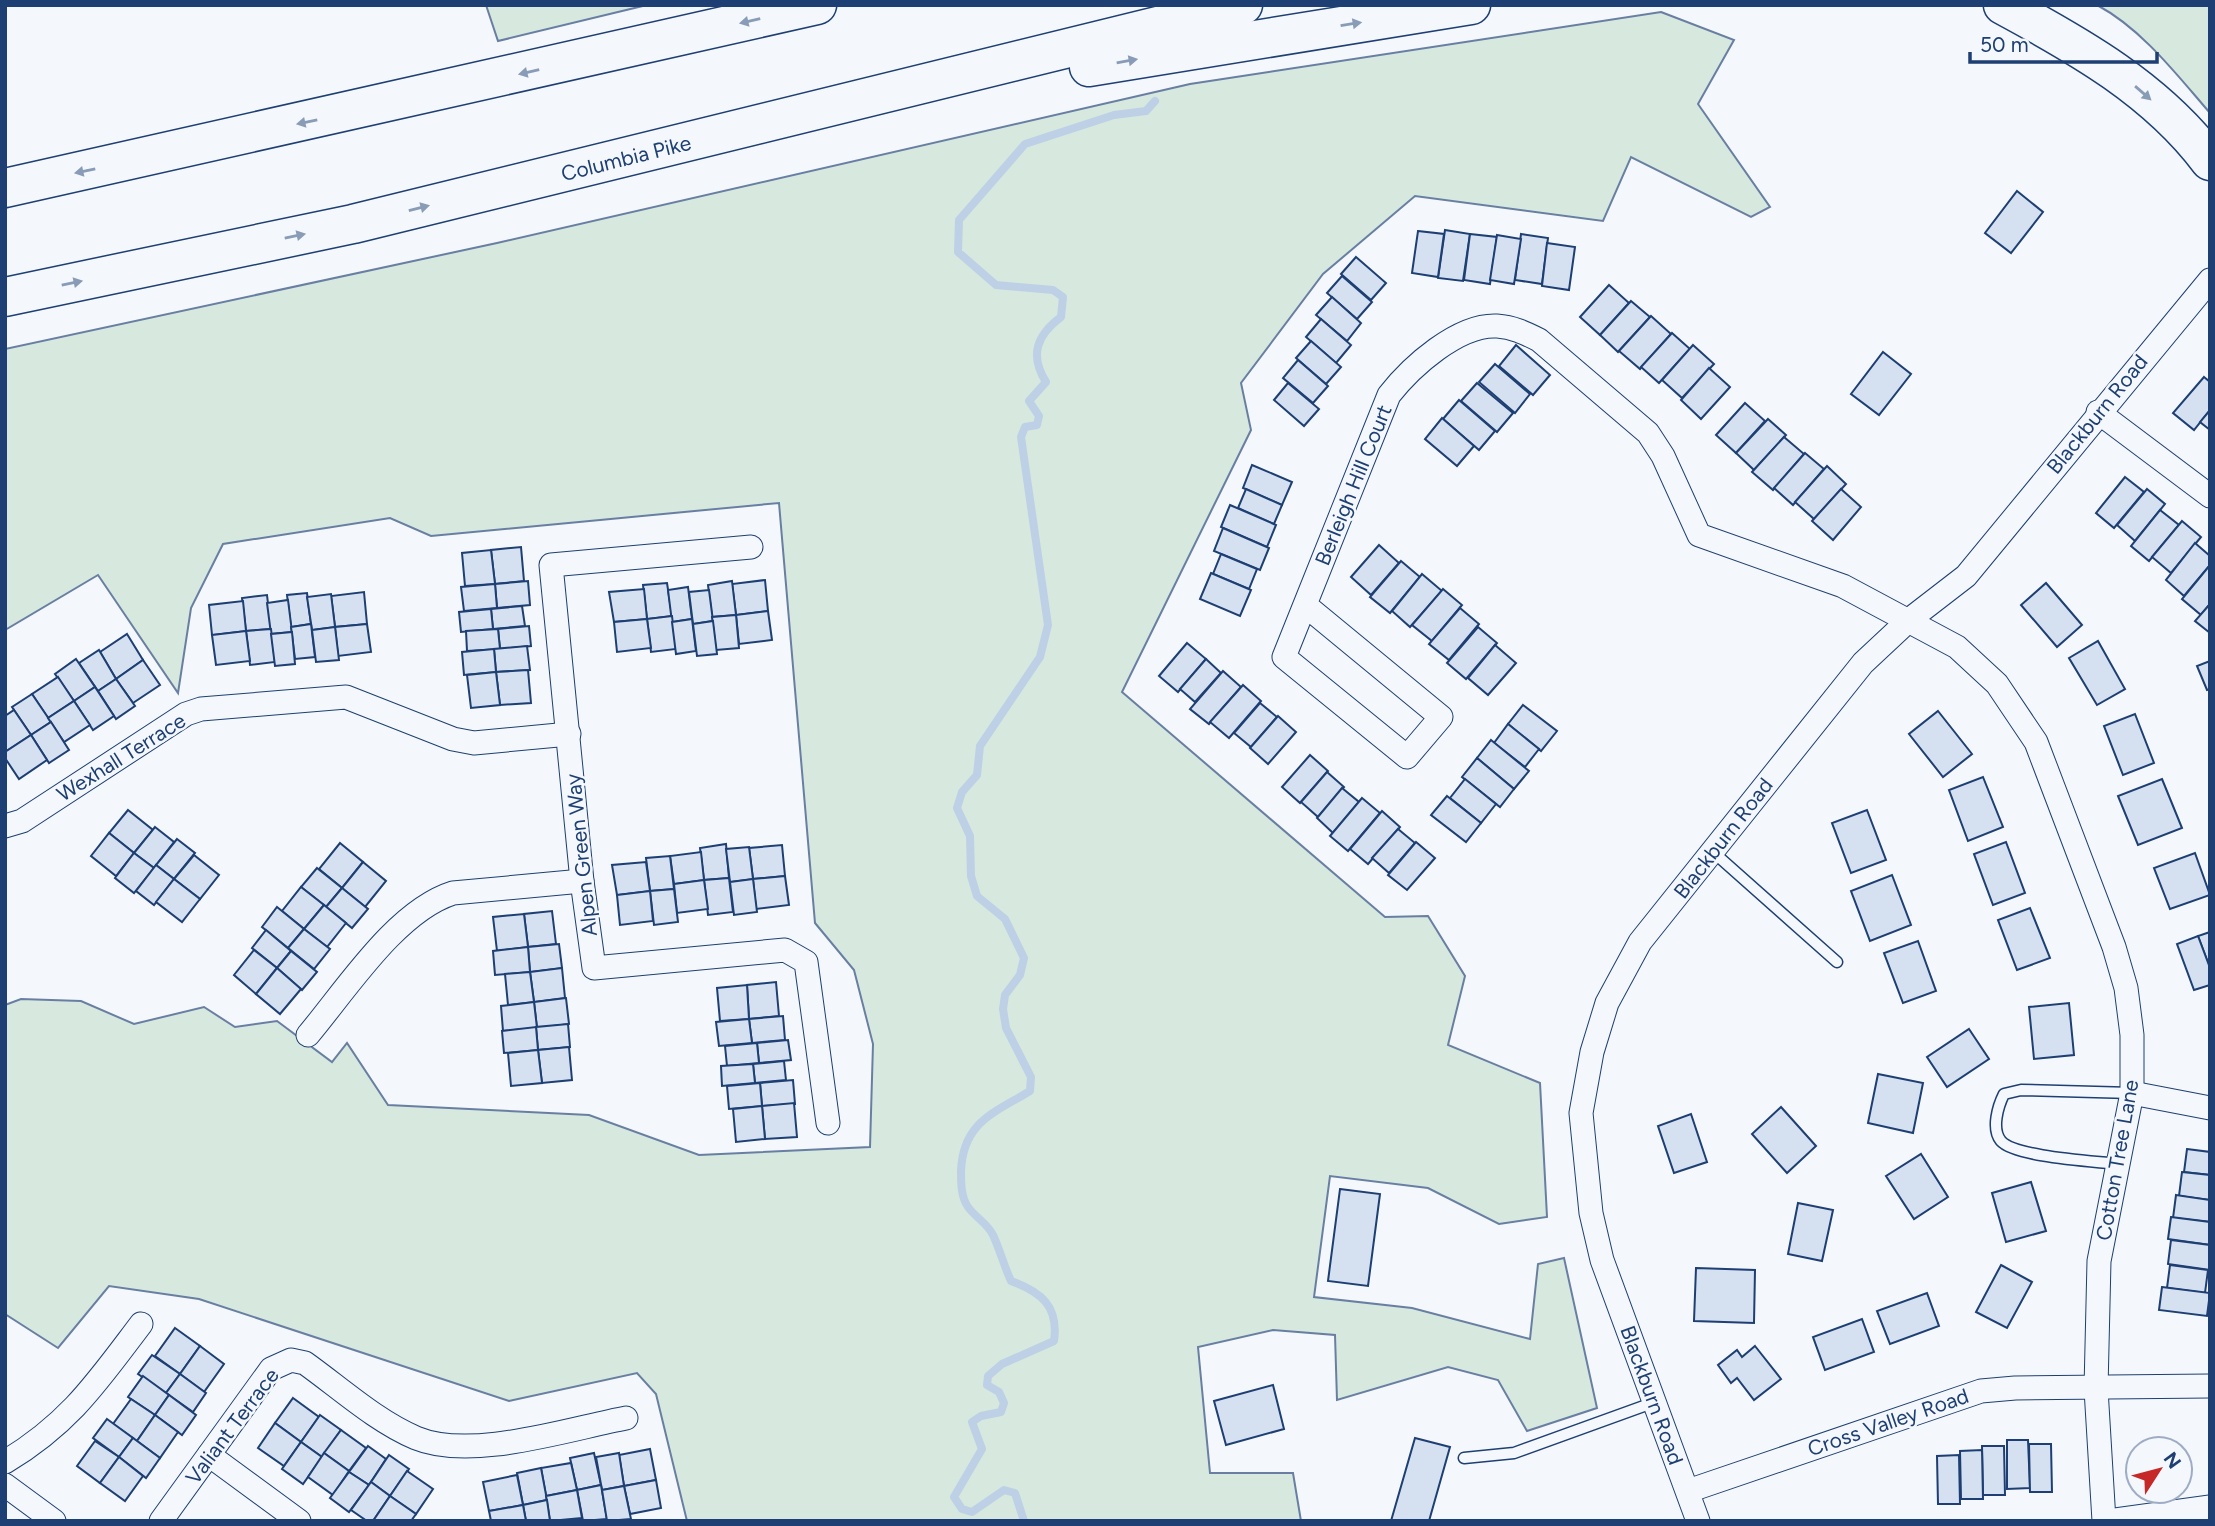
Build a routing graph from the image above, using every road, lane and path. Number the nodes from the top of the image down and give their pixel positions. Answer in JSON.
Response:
{"nodes":[{"id":1,"x":817,"y":5,"type":"edge"},
{"id":2,"x":1243,"y":5,"type":"edge"},
{"id":3,"x":1471,"y":5,"type":"edge"},
{"id":4,"x":2003,"y":5,"type":"edge"},
{"id":5,"x":770,"y":122,"type":"junction"},
{"id":6,"x":2210,"y":161,"type":"edge"},
{"id":7,"x":5,"y":188,"type":"edge"},
{"id":8,"x":2210,"y":280,"type":"edge"},
{"id":9,"x":5,"y":297,"type":"edge"},
{"id":10,"x":2098,"y":412,"type":"junction"},
{"id":11,"x":2210,"y":496,"type":"edge"},
{"id":12,"x":751,"y":547,"type":"dead end"},
{"id":13,"x":1305,"y":605,"type":"junction"},
{"id":14,"x":1909,"y":620,"type":"junction"},
{"id":15,"x":569,"y":734,"type":"junction"},
{"id":16,"x":5,"y":826,"type":"edge"},
{"id":17,"x":1712,"y":851,"type":"junction"},
{"id":18,"x":582,"y":881,"type":"junction"},
{"id":19,"x":1837,"y":962,"type":"dead end"},
{"id":20,"x":308,"y":1035,"type":"dead end"},
{"id":21,"x":2132,"y":1093,"type":"junction"},
{"id":22,"x":2210,"y":1108,"type":"edge"},
{"id":23,"x":828,"y":1123,"type":"dead end"},
{"id":24,"x":2118,"y":1164,"type":"junction"},
{"id":25,"x":141,"y":1324,"type":"dead end"},
{"id":26,"x":2210,"y":1386,"type":"edge"},
{"id":27,"x":2096,"y":1389,"type":"junction"},
{"id":28,"x":1655,"y":1402,"type":"junction"},
{"id":29,"x":626,"y":1418,"type":"dead end"},
{"id":30,"x":209,"y":1455,"type":"junction"},
{"id":31,"x":1464,"y":1458,"type":"dead end"},
{"id":32,"x":5,"y":1462,"type":"edge"},
{"id":33,"x":5,"y":1485,"type":"edge"},
{"id":34,"x":1688,"y":1491,"type":"junction"},
{"id":35,"x":2210,"y":1507,"type":"edge"},
{"id":36,"x":54,"y":1521,"type":"edge"},
{"id":37,"x":161,"y":1521,"type":"edge"},
{"id":38,"x":299,"y":1521,"type":"edge"},
{"id":39,"x":1698,"y":1521,"type":"edge"},
{"id":40,"x":2106,"y":1521,"type":"edge"}],
"edges":[{"from":1,"to":7,"type":"highway","one_way":true},
{"from":2,"to":5,"type":"highway","name":"Columbia Pike"},
{"from":5,"to":3,"type":"highway","one_way":true},
{"from":4,"to":6,"type":"highway","one_way":true},
{"from":9,"to":5,"type":"highway","name":"Columbia Pike","one_way":true},
{"from":8,"to":10,"type":"street","name":"Blackburn Road"},
{"from":10,"to":11,"type":"street"},
{"from":10,"to":14,"type":"street","name":"Blackburn Road"},
{"from":12,"to":15,"type":"street","name":"Alpen Green Way"},
{"from":13,"to":13,"type":"street","name":"Berleigh Hill Court"},
{"from":13,"to":14,"type":"street","name":"Berleigh Hill Court"},
{"from":14,"to":17,"type":"street","name":"Blackburn Road"},
{"from":14,"to":21,"type":"street","name":"Cotton Tree Lane"},
{"from":15,"to":16,"type":"street","name":"Wexhall Terrace"},
{"from":15,"to":18,"type":"street","name":"Alpen Green Way"},
{"from":17,"to":19,"type":"lane"},
{"from":17,"to":28,"type":"street","name":"Blackburn Road"},
{"from":18,"to":20,"type":"street"},
{"from":18,"to":23,"type":"street","name":"Alpen Green Way"},
{"from":21,"to":22,"type":"street"},
{"from":21,"to":24,"type":"street","name":"Cotton Tree Lane"},
{"from":21,"to":24,"type":"lane"},
{"from":24,"to":27,"type":"street","name":"Cotton Tree Lane"},
{"from":25,"to":32,"type":"street"},
{"from":26,"to":27,"type":"street","name":"Cross Valley Road"},
{"from":27,"to":34,"type":"street","name":"Cross Valley Road"},
{"from":27,"to":40,"type":"street","name":"Cotton Tree Lane"},
{"from":28,"to":31,"type":"lane"},
{"from":28,"to":34,"type":"street","name":"Blackburn Road"},
{"from":29,"to":30,"type":"street","name":"Valiant Terrace"},
{"from":30,"to":37,"type":"street","name":"Valiant Terrace"},
{"from":30,"to":38,"type":"street"},
{"from":33,"to":36,"type":"street"},
{"from":34,"to":39,"type":"street","name":"Blackburn Road"},
{"from":35,"to":40,"type":"street"}]}
